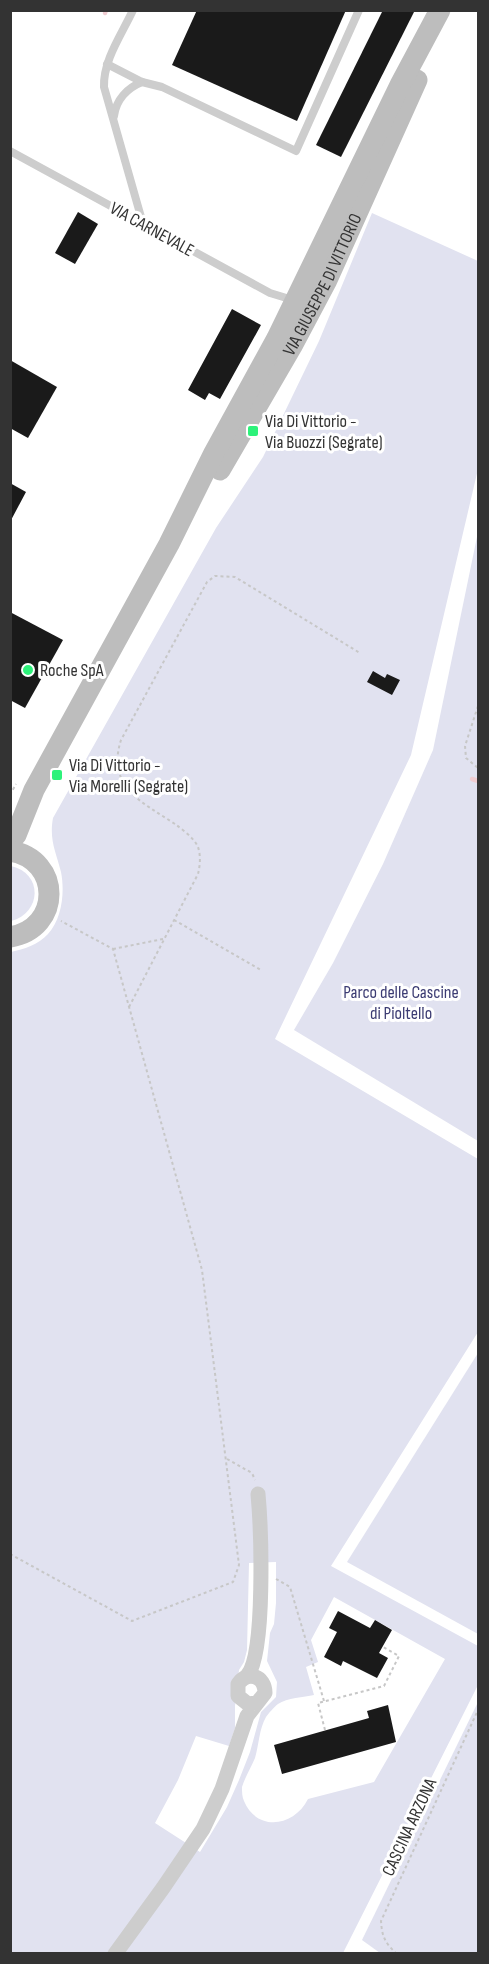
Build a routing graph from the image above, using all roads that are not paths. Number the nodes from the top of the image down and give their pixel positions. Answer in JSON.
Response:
{"nodes":[{"id":1,"x":133,"y":10,"type":"edge"},
{"id":2,"x":359,"y":10,"type":"edge"},
{"id":3,"x":440,"y":10,"type":"edge"},
{"id":4,"x":445,"y":10,"type":"edge"},
{"id":5,"x":107,"y":64,"type":"junction"},
{"id":6,"x":142,"y":82,"type":"junction"},
{"id":7,"x":114,"y":120,"type":"junction"},
{"id":8,"x":10,"y":151,"type":"edge"},
{"id":9,"x":382,"y":159,"type":"junction"},
{"id":10,"x":143,"y":224,"type":"junction"},
{"id":11,"x":317,"y":279,"type":"dead end"},
{"id":12,"x":312,"y":286,"type":"dead end"},
{"id":13,"x":295,"y":300,"type":"junction"},
{"id":14,"x":169,"y":544,"type":"junction"},
{"id":15,"x":34,"y":790,"type":"junction"},
{"id":16,"x":10,"y":842,"type":"edge"},
{"id":17,"x":10,"y":851,"type":"edge"},
{"id":18,"x":38,"y":864,"type":"junction"},
{"id":19,"x":10,"y":937,"type":"edge"},
{"id":20,"x":258,"y":1494,"type":"road end"},
{"id":21,"x":254,"y":1678,"type":"junction"},
{"id":22,"x":240,"y":1699,"type":"junction"},
{"id":23,"x":257,"y":1702,"type":"junction"},
{"id":24,"x":245,"y":1721,"type":"junction"},
{"id":25,"x":115,"y":1953,"type":"edge"}],
"edges":[{"from":1,"to":5,"type":"lane"},
{"from":2,"to":6,"type":"lane"},
{"from":3,"to":13,"type":"main road","name":"VIA GIUSEPPE DI VITTORIO"},
{"from":4,"to":9,"type":"main road","name":"VIA GIUSEPPE DI VITTORIO"},
{"from":5,"to":6,"type":"lane"},
{"from":5,"to":7,"type":"lane"},
{"from":6,"to":7,"type":"lane"},
{"from":7,"to":10,"type":"lane"},
{"from":8,"to":10,"type":"lane","name":"VIA CARNEVALE"},
{"from":9,"to":11,"type":"lane"},
{"from":9,"to":14,"type":"main road","name":"VIA GIUSEPPE DI VITTORIO"},
{"from":10,"to":13,"type":"lane","name":"VIA CARNEVALE"},
{"from":12,"to":13,"type":"lane"},
{"from":13,"to":14,"type":"main road","name":"VIA GIUSEPPE DI VITTORIO"},
{"from":14,"to":15,"type":"main road","name":"VIA GIUSEPPE DI VITTORIO"},
{"from":15,"to":16,"type":"main road","name":"VIA GIUSEPPE DI VITTORIO"},
{"from":15,"to":18,"type":"main road","name":"VIA GIUSEPPE DI VITTORIO"},
{"from":17,"to":18,"type":"main road"},
{"from":18,"to":19,"type":"main road","name":"VIA GIUSEPPE DI VITTORIO"},
{"from":20,"to":21,"type":"street"},
{"from":21,"to":22,"type":"street"},
{"from":21,"to":23,"type":"street"},
{"from":22,"to":23,"type":"street"},
{"from":22,"to":24,"type":"street"},
{"from":23,"to":24,"type":"street"},
{"from":24,"to":25,"type":"street"}]}
